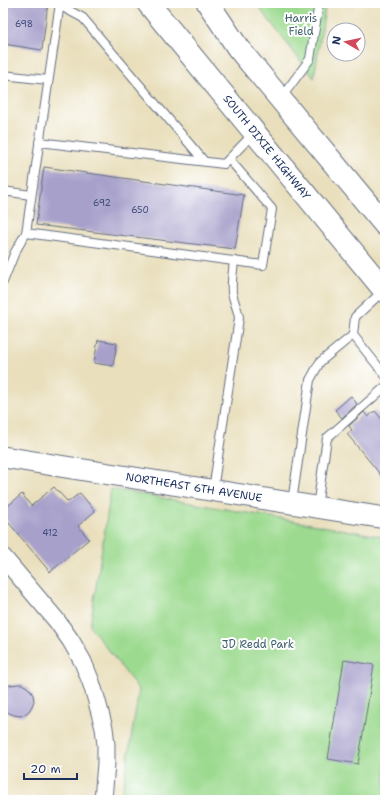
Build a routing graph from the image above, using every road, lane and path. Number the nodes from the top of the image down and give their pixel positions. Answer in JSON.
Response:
{"nodes":[{"id":1,"x":148,"y":3,"type":"edge"},
{"id":2,"x":208,"y":3,"type":"edge"},
{"id":3,"x":320,"y":3,"type":"edge"},
{"id":4,"x":60,"y":4,"type":"edge"},
{"id":5,"x":3,"y":75,"type":"edge"},
{"id":6,"x":48,"y":80,"type":"junction"},
{"id":7,"x":281,"y":99,"type":"junction"},
{"id":8,"x":255,"y":132,"type":"junction"},
{"id":9,"x":39,"y":142,"type":"junction"},
{"id":10,"x":229,"y":159,"type":"junction"},
{"id":11,"x":204,"y":161,"type":"junction"},
{"id":12,"x":3,"y":191,"type":"edge"},
{"id":13,"x":31,"y":195,"type":"junction"},
{"id":14,"x":385,"y":225,"type":"edge"},
{"id":15,"x":26,"y":233,"type":"junction"},
{"id":16,"x":234,"y":261,"type":"junction"},
{"id":17,"x":3,"y":282,"type":"edge"},
{"id":18,"x":385,"y":290,"type":"edge"},
{"id":19,"x":354,"y":335,"type":"junction"},
{"id":20,"x":385,"y":375,"type":"edge"},
{"id":21,"x":385,"y":387,"type":"edge"},
{"id":22,"x":3,"y":457,"type":"edge"},
{"id":23,"x":213,"y":490,"type":"junction"},
{"id":24,"x":292,"y":503,"type":"junction"},
{"id":25,"x":316,"y":507,"type":"junction"},
{"id":26,"x":385,"y":518,"type":"edge"},
{"id":27,"x":3,"y":556,"type":"edge"},
{"id":28,"x":103,"y":800,"type":"edge"}],
"edges":[{"from":1,"to":8,"type":"highway","name":"SOUTH DIXIE HIGHWAY"},
{"from":2,"to":7,"type":"highway"},
{"from":3,"to":7,"type":"lane"},
{"from":4,"to":6,"type":"lane"},
{"from":4,"to":11,"type":"lane"},
{"from":5,"to":6,"type":"lane"},
{"from":6,"to":9,"type":"lane"},
{"from":7,"to":14,"type":"highway"},
{"from":8,"to":10,"type":"lane"},
{"from":8,"to":18,"type":"highway","name":"SOUTH DIXIE HIGHWAY"},
{"from":9,"to":11,"type":"lane"},
{"from":9,"to":13,"type":"lane"},
{"from":10,"to":11,"type":"lane"},
{"from":10,"to":16,"type":"lane"},
{"from":12,"to":13,"type":"lane"},
{"from":13,"to":15,"type":"lane"},
{"from":15,"to":16,"type":"lane"},
{"from":15,"to":17,"type":"lane"},
{"from":16,"to":23,"type":"lane"},
{"from":18,"to":19,"type":"lane"},
{"from":19,"to":20,"type":"lane"},
{"from":19,"to":24,"type":"lane"},
{"from":21,"to":25,"type":"lane"},
{"from":22,"to":23,"type":"street","name":"NORTHEAST 6TH AVENUE"},
{"from":23,"to":24,"type":"street","name":"NORTHEAST 6TH AVENUE"},
{"from":24,"to":25,"type":"street","name":"NORTHEAST 6TH AVENUE"},
{"from":25,"to":26,"type":"street","name":"NORTHEAST 6TH AVENUE"},
{"from":27,"to":28,"type":"street"}]}
